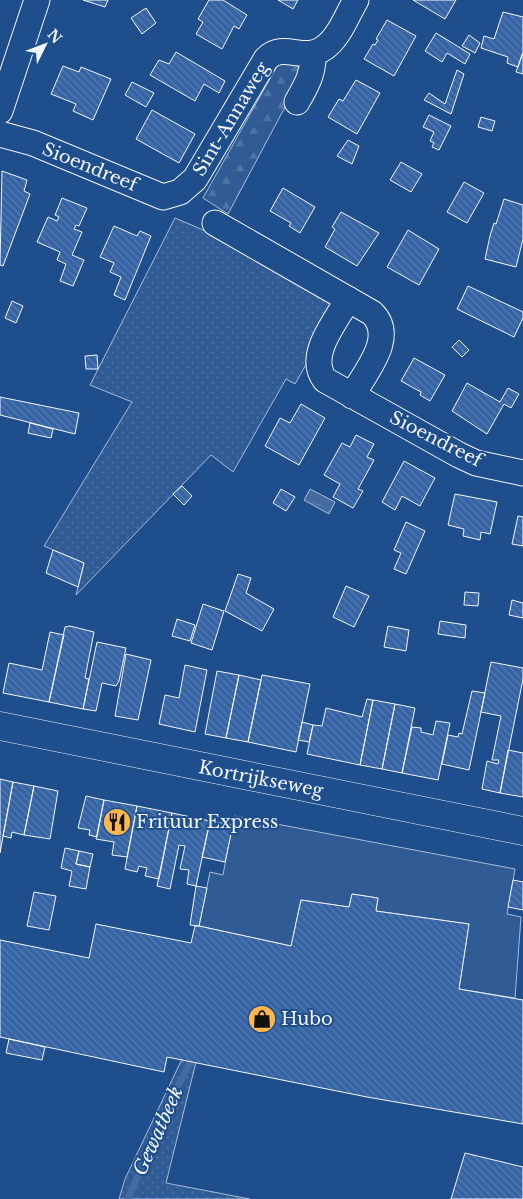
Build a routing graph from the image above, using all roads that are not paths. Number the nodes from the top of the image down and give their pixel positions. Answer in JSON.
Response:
{"nodes":[{"id":1,"x":37,"y":0,"type":"edge"},
{"id":2,"x":356,"y":0,"type":"edge"},
{"id":3,"x":313,"y":54,"type":"junction"},
{"id":4,"x":297,"y":102,"type":"dead end"},
{"id":5,"x":0,"y":111,"type":"edge"},
{"id":6,"x":0,"y":134,"type":"edge"},
{"id":7,"x":180,"y":192,"type":"joint"},
{"id":8,"x":215,"y":223,"type":"dead end"},
{"id":9,"x":348,"y":299,"type":"junction"},
{"id":10,"x":352,"y":396,"type":"junction"},
{"id":11,"x":523,"y":473,"type":"edge"},
{"id":12,"x":0,"y":726,"type":"edge"},
{"id":13,"x":523,"y":831,"type":"edge"}],
"edges":[{"from":1,"to":5,"type":"street"},
{"from":2,"to":3,"type":"street"},
{"from":3,"to":4,"type":"street"},
{"from":3,"to":7,"type":"street","name":"Sint-Annaweg"},
{"from":6,"to":7,"type":"street","name":"Sioendreef"},
{"from":8,"to":9,"type":"street"},
{"from":9,"to":10,"type":"street","name":"Sioendreef"},
{"from":9,"to":10,"type":"street"},
{"from":10,"to":11,"type":"street","name":"Sioendreef"},
{"from":12,"to":13,"type":"main road","name":"Kortrijkseweg"}]}
